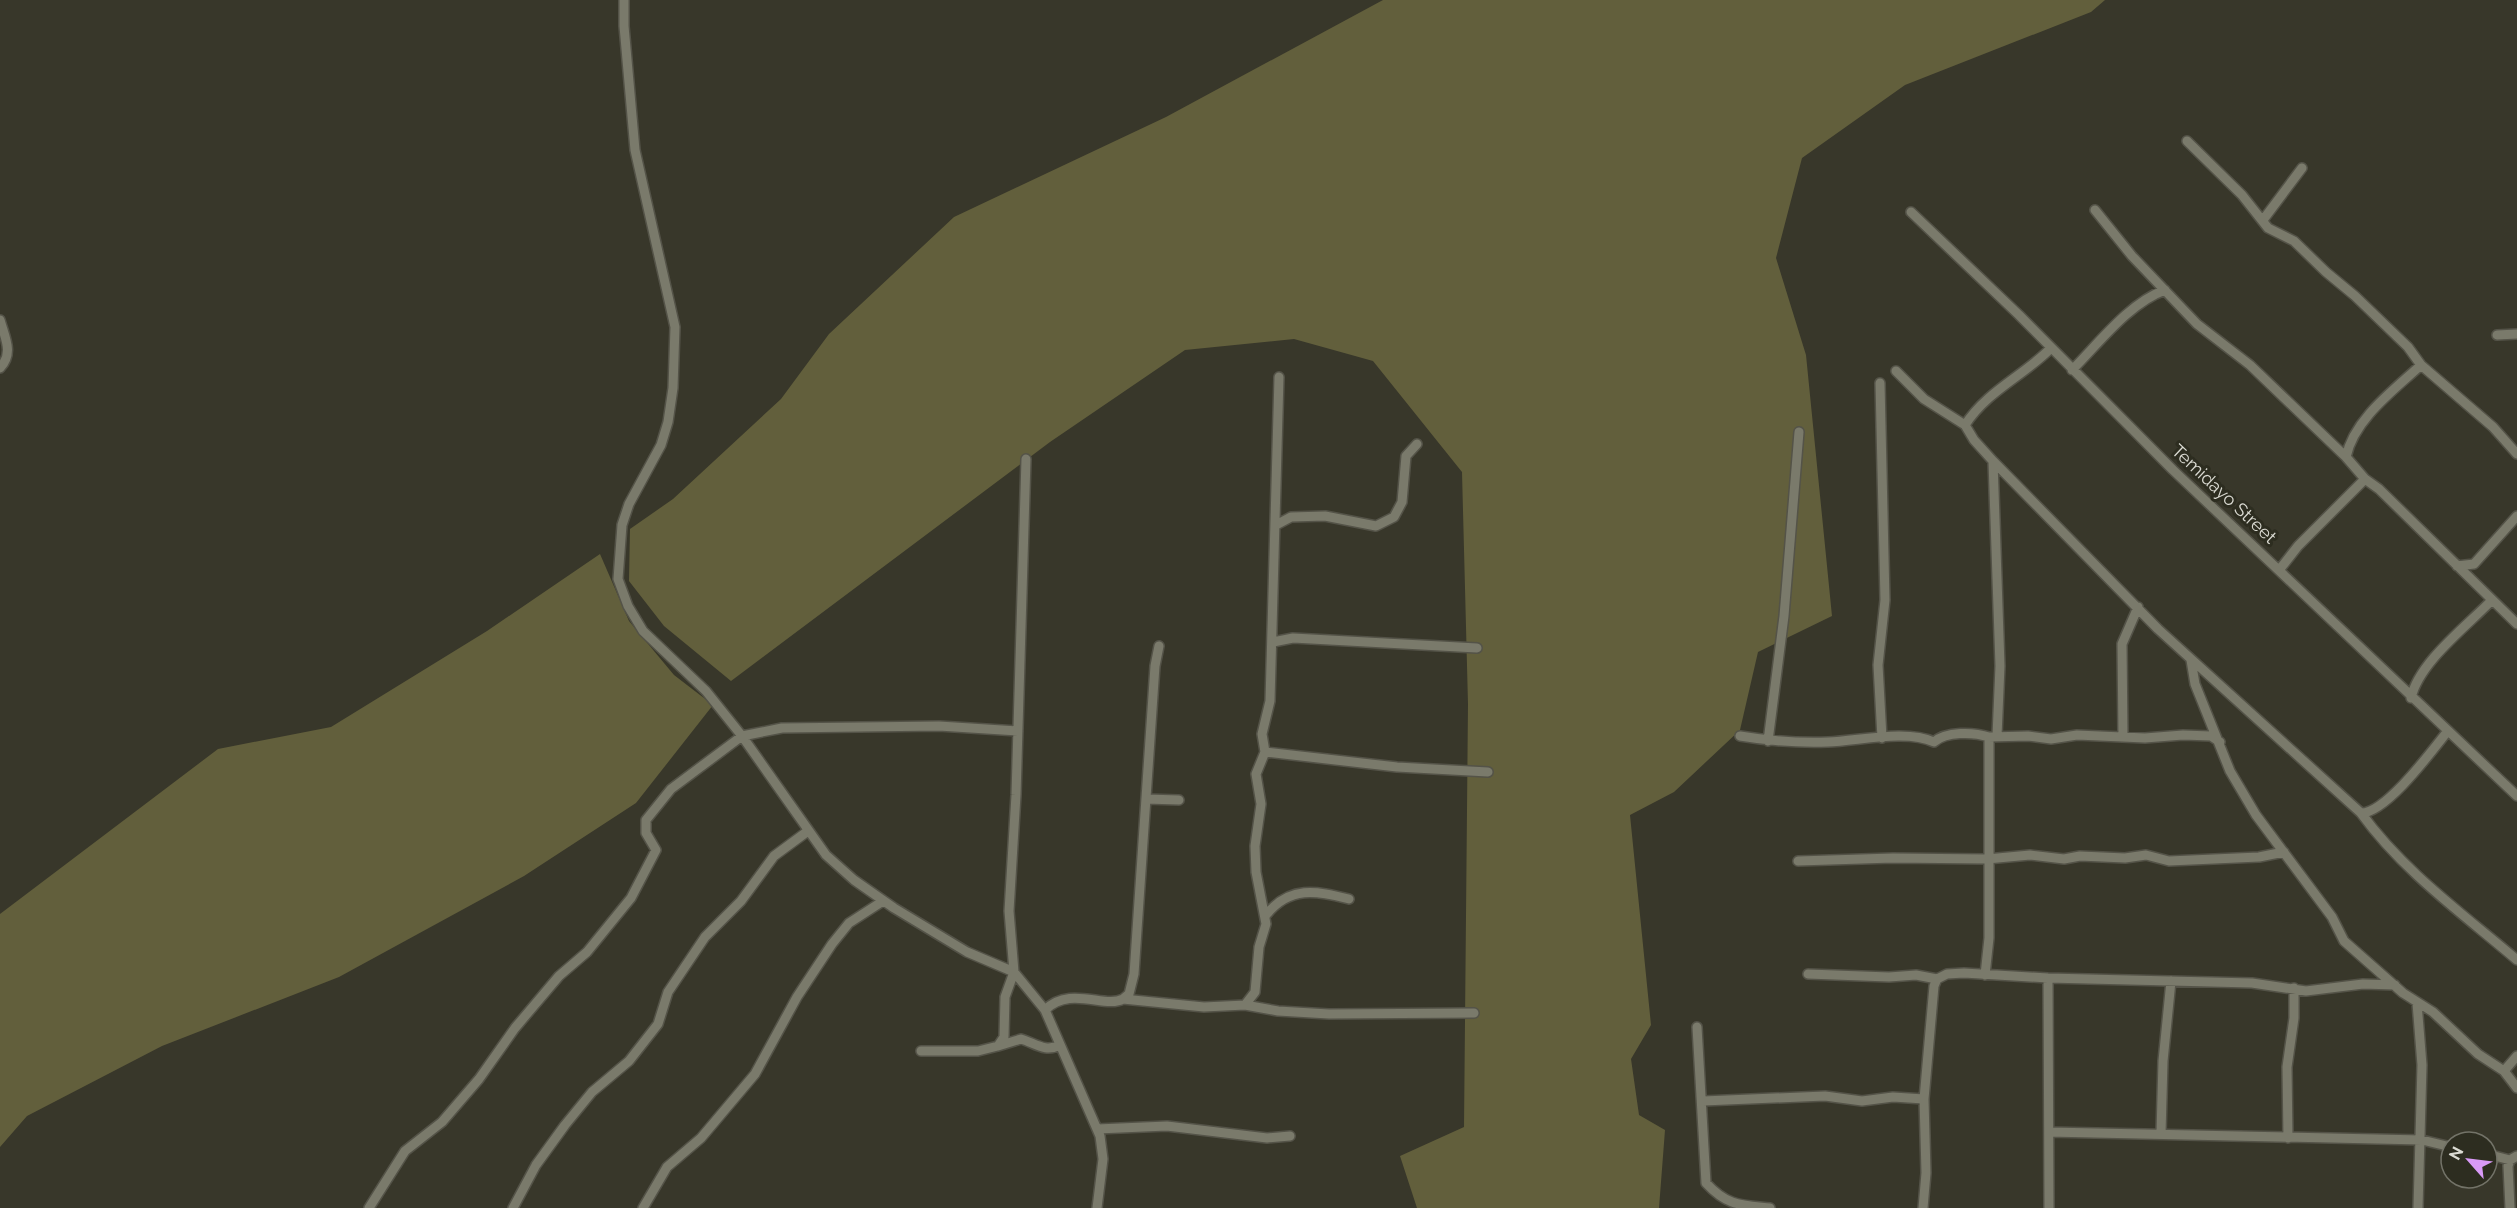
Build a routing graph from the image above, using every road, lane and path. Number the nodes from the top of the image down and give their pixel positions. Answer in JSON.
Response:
{"nodes":[{"id":1,"x":624,"y":0,"type":"edge"},
{"id":2,"x":2187,"y":141,"type":"dead end"},
{"id":3,"x":2302,"y":168,"type":"dead end"},
{"id":4,"x":2095,"y":210,"type":"dead end"},
{"id":5,"x":1911,"y":212,"type":"dead end"},
{"id":6,"x":2263,"y":220,"type":"junction"},
{"id":7,"x":2165,"y":290,"type":"junction"},
{"id":8,"x":0,"y":320,"type":"edge"},
{"id":9,"x":2517,"y":334,"type":"edge"},
{"id":10,"x":2497,"y":335,"type":"dead end"},
{"id":11,"x":2050,"y":349,"type":"junction"},
{"id":12,"x":2421,"y":365,"type":"junction"},
{"id":13,"x":0,"y":368,"type":"edge"},
{"id":14,"x":2072,"y":370,"type":"junction"},
{"id":15,"x":1896,"y":371,"type":"dead end"},
{"id":16,"x":1279,"y":378,"type":"dead end"},
{"id":17,"x":1880,"y":383,"type":"dead end"},
{"id":18,"x":1965,"y":425,"type":"junction"},
{"id":19,"x":1799,"y":432,"type":"dead end"},
{"id":20,"x":1417,"y":444,"type":"dead end"},
{"id":21,"x":2517,"y":454,"type":"edge"},
{"id":22,"x":2346,"y":457,"type":"junction"},
{"id":23,"x":1026,"y":459,"type":"dead end"},
{"id":24,"x":1993,"y":460,"type":"junction"},
{"id":25,"x":2365,"y":479,"type":"junction"},
{"id":26,"x":2517,"y":516,"type":"edge"},
{"id":27,"x":1276,"y":525,"type":"junction"},
{"id":28,"x":2474,"y":564,"type":"junction"},
{"id":29,"x":2457,"y":566,"type":"junction"},
{"id":30,"x":2280,"y":569,"type":"junction"},
{"id":31,"x":2478,"y":586,"type":"junction"},
{"id":32,"x":2492,"y":600,"type":"junction"},
{"id":33,"x":2138,"y":607,"type":"junction"},
{"id":34,"x":2517,"y":624,"type":"edge"},
{"id":35,"x":1273,"y":642,"type":"junction"},
{"id":36,"x":1159,"y":646,"type":"dead end"},
{"id":37,"x":1477,"y":648,"type":"dead end"},
{"id":38,"x":2191,"y":660,"type":"junction"},
{"id":39,"x":2411,"y":698,"type":"junction"},
{"id":40,"x":1018,"y":731,"type":"junction"},
{"id":41,"x":2447,"y":732,"type":"junction"},
{"id":42,"x":742,"y":736,"type":"junction"},
{"id":43,"x":1740,"y":736,"type":"dead end"},
{"id":44,"x":1993,"y":737,"type":"junction"},
{"id":45,"x":2123,"y":737,"type":"junction"},
{"id":46,"x":1882,"y":738,"type":"junction"},
{"id":47,"x":1767,"y":741,"type":"junction"},
{"id":48,"x":2220,"y":742,"type":"junction"},
{"id":49,"x":1265,"y":752,"type":"junction"},
{"id":50,"x":1488,"y":772,"type":"dead end"},
{"id":51,"x":2517,"y":796,"type":"edge"},
{"id":52,"x":1146,"y":799,"type":"junction"},
{"id":53,"x":1179,"y":800,"type":"dead end"},
{"id":54,"x":2361,"y":813,"type":"junction"},
{"id":55,"x":808,"y":831,"type":"junction"},
{"id":56,"x":2284,"y":852,"type":"junction"},
{"id":57,"x":1987,"y":859,"type":"junction"},
{"id":58,"x":1798,"y":861,"type":"dead end"},
{"id":59,"x":1349,"y":899,"type":"dead end"},
{"id":60,"x":883,"y":901,"type":"junction"},
{"id":61,"x":1266,"y":915,"type":"junction"},
{"id":62,"x":2517,"y":960,"type":"edge"},
{"id":63,"x":1014,"y":972,"type":"junction"},
{"id":64,"x":1809,"y":974,"type":"dead end"},
{"id":65,"x":1985,"y":975,"type":"junction"},
{"id":66,"x":2048,"y":978,"type":"junction"},
{"id":67,"x":1937,"y":979,"type":"junction"},
{"id":68,"x":2170,"y":981,"type":"junction"},
{"id":69,"x":2395,"y":985,"type":"junction"},
{"id":70,"x":2294,"y":988,"type":"junction"},
{"id":71,"x":1123,"y":999,"type":"junction"},
{"id":72,"x":2416,"y":1003,"type":"junction"},
{"id":73,"x":1245,"y":1005,"type":"junction"},
{"id":74,"x":1045,"y":1010,"type":"junction"},
{"id":75,"x":1474,"y":1013,"type":"dead end"},
{"id":76,"x":1697,"y":1027,"type":"dead end"},
{"id":77,"x":1060,"y":1045,"type":"junction"},
{"id":78,"x":998,"y":1046,"type":"junction"},
{"id":79,"x":921,"y":1051,"type":"dead end"},
{"id":80,"x":2517,"y":1056,"type":"edge"},
{"id":81,"x":2504,"y":1071,"type":"junction"},
{"id":82,"x":2517,"y":1088,"type":"edge"},
{"id":83,"x":1924,"y":1099,"type":"junction"},
{"id":84,"x":1703,"y":1101,"type":"junction"},
{"id":85,"x":1097,"y":1129,"type":"junction"},
{"id":86,"x":2049,"y":1132,"type":"junction"},
{"id":87,"x":2161,"y":1133,"type":"junction"},
{"id":88,"x":1290,"y":1136,"type":"dead end"},
{"id":89,"x":2288,"y":1138,"type":"junction"},
{"id":90,"x":2422,"y":1140,"type":"junction"},
{"id":91,"x":2439,"y":1144,"type":"edge"},
{"id":92,"x":2499,"y":1156,"type":"edge"},
{"id":93,"x":2514,"y":1158,"type":"edge"},
{"id":94,"x":369,"y":1208,"type":"edge"},
{"id":95,"x":513,"y":1208,"type":"edge"},
{"id":96,"x":644,"y":1208,"type":"edge"},
{"id":97,"x":1097,"y":1208,"type":"edge"},
{"id":98,"x":1770,"y":1208,"type":"edge"},
{"id":99,"x":1923,"y":1208,"type":"edge"},
{"id":100,"x":2049,"y":1208,"type":"edge"},
{"id":101,"x":2418,"y":1208,"type":"edge"},
{"id":102,"x":2510,"y":1208,"type":"edge"}],
"edges":[{"from":1,"to":42,"type":"street"},
{"from":2,"to":6,"type":"street"},
{"from":3,"to":6,"type":"street"},
{"from":4,"to":7,"type":"street"},
{"from":5,"to":11,"type":"street","name":"Temidayo Street"},
{"from":6,"to":12,"type":"street"},
{"from":7,"to":14,"type":"street"},
{"from":7,"to":22,"type":"street"},
{"from":8,"to":13,"type":"street"},
{"from":9,"to":10,"type":"street"},
{"from":11,"to":14,"type":"street","name":"Temidayo Street"},
{"from":11,"to":18,"type":"street"},
{"from":12,"to":21,"type":"street"},
{"from":12,"to":22,"type":"street"},
{"from":14,"to":30,"type":"street","name":"Temidayo Street"},
{"from":15,"to":18,"type":"street"},
{"from":16,"to":27,"type":"street"},
{"from":17,"to":46,"type":"street"},
{"from":18,"to":24,"type":"street"},
{"from":19,"to":47,"type":"street"},
{"from":20,"to":27,"type":"street"},
{"from":22,"to":25,"type":"street"},
{"from":23,"to":40,"type":"street"},
{"from":24,"to":33,"type":"street"},
{"from":24,"to":44,"type":"street"},
{"from":25,"to":29,"type":"street"},
{"from":25,"to":30,"type":"street"},
{"from":26,"to":28,"type":"street"},
{"from":27,"to":35,"type":"street"},
{"from":28,"to":29,"type":"street"},
{"from":28,"to":31,"type":"street"},
{"from":29,"to":31,"type":"street"},
{"from":30,"to":39,"type":"street","name":"Temidayo Street"},
{"from":31,"to":32,"type":"street"},
{"from":32,"to":34,"type":"street"},
{"from":32,"to":39,"type":"street"},
{"from":33,"to":38,"type":"street"},
{"from":33,"to":45,"type":"street"},
{"from":35,"to":37,"type":"street"},
{"from":35,"to":49,"type":"street"},
{"from":36,"to":52,"type":"street"},
{"from":38,"to":48,"type":"street"},
{"from":38,"to":54,"type":"street"},
{"from":39,"to":41,"type":"street","name":"Temidayo Street"},
{"from":40,"to":42,"type":"street"},
{"from":40,"to":63,"type":"street"},
{"from":41,"to":51,"type":"street","name":"Temidayo Street"},
{"from":41,"to":54,"type":"street"},
{"from":42,"to":55,"type":"street"},
{"from":42,"to":94,"type":"street"},
{"from":43,"to":47,"type":"street"},
{"from":44,"to":45,"type":"street"},
{"from":44,"to":46,"type":"street"},
{"from":44,"to":57,"type":"street"},
{"from":45,"to":48,"type":"street"},
{"from":46,"to":47,"type":"street"},
{"from":48,"to":56,"type":"street"},
{"from":49,"to":50,"type":"street"},
{"from":49,"to":61,"type":"street"},
{"from":52,"to":53,"type":"street"},
{"from":52,"to":71,"type":"street"},
{"from":54,"to":62,"type":"street"},
{"from":55,"to":60,"type":"street"},
{"from":55,"to":95,"type":"street"},
{"from":56,"to":57,"type":"street"},
{"from":56,"to":69,"type":"street"},
{"from":57,"to":58,"type":"street"},
{"from":57,"to":65,"type":"street"},
{"from":59,"to":61,"type":"street"},
{"from":60,"to":63,"type":"street"},
{"from":60,"to":96,"type":"street"},
{"from":61,"to":73,"type":"street"},
{"from":63,"to":74,"type":"street"},
{"from":63,"to":78,"type":"street"},
{"from":64,"to":67,"type":"street"},
{"from":65,"to":66,"type":"street"},
{"from":65,"to":67,"type":"street"},
{"from":66,"to":68,"type":"street"},
{"from":66,"to":86,"type":"street"},
{"from":67,"to":83,"type":"street"},
{"from":68,"to":70,"type":"street"},
{"from":68,"to":87,"type":"street"},
{"from":69,"to":70,"type":"street"},
{"from":69,"to":72,"type":"street"},
{"from":70,"to":89,"type":"street"},
{"from":71,"to":73,"type":"street"},
{"from":71,"to":74,"type":"street"},
{"from":72,"to":81,"type":"street"},
{"from":72,"to":90,"type":"street"},
{"from":73,"to":75,"type":"street"},
{"from":74,"to":77,"type":"street"},
{"from":76,"to":84,"type":"street"},
{"from":77,"to":78,"type":"street"},
{"from":77,"to":85,"type":"street"},
{"from":78,"to":79,"type":"street"},
{"from":80,"to":81,"type":"street"},
{"from":81,"to":82,"type":"street"},
{"from":83,"to":84,"type":"street"},
{"from":83,"to":99,"type":"street"},
{"from":84,"to":98,"type":"street"},
{"from":85,"to":88,"type":"street"},
{"from":85,"to":97,"type":"street"},
{"from":86,"to":87,"type":"street"},
{"from":86,"to":100,"type":"street"},
{"from":87,"to":89,"type":"street"},
{"from":89,"to":90,"type":"street"},
{"from":90,"to":91,"type":"street"},
{"from":90,"to":101,"type":"street"},
{"from":92,"to":93,"type":"street"},
{"from":93,"to":102,"type":"street"}]}
